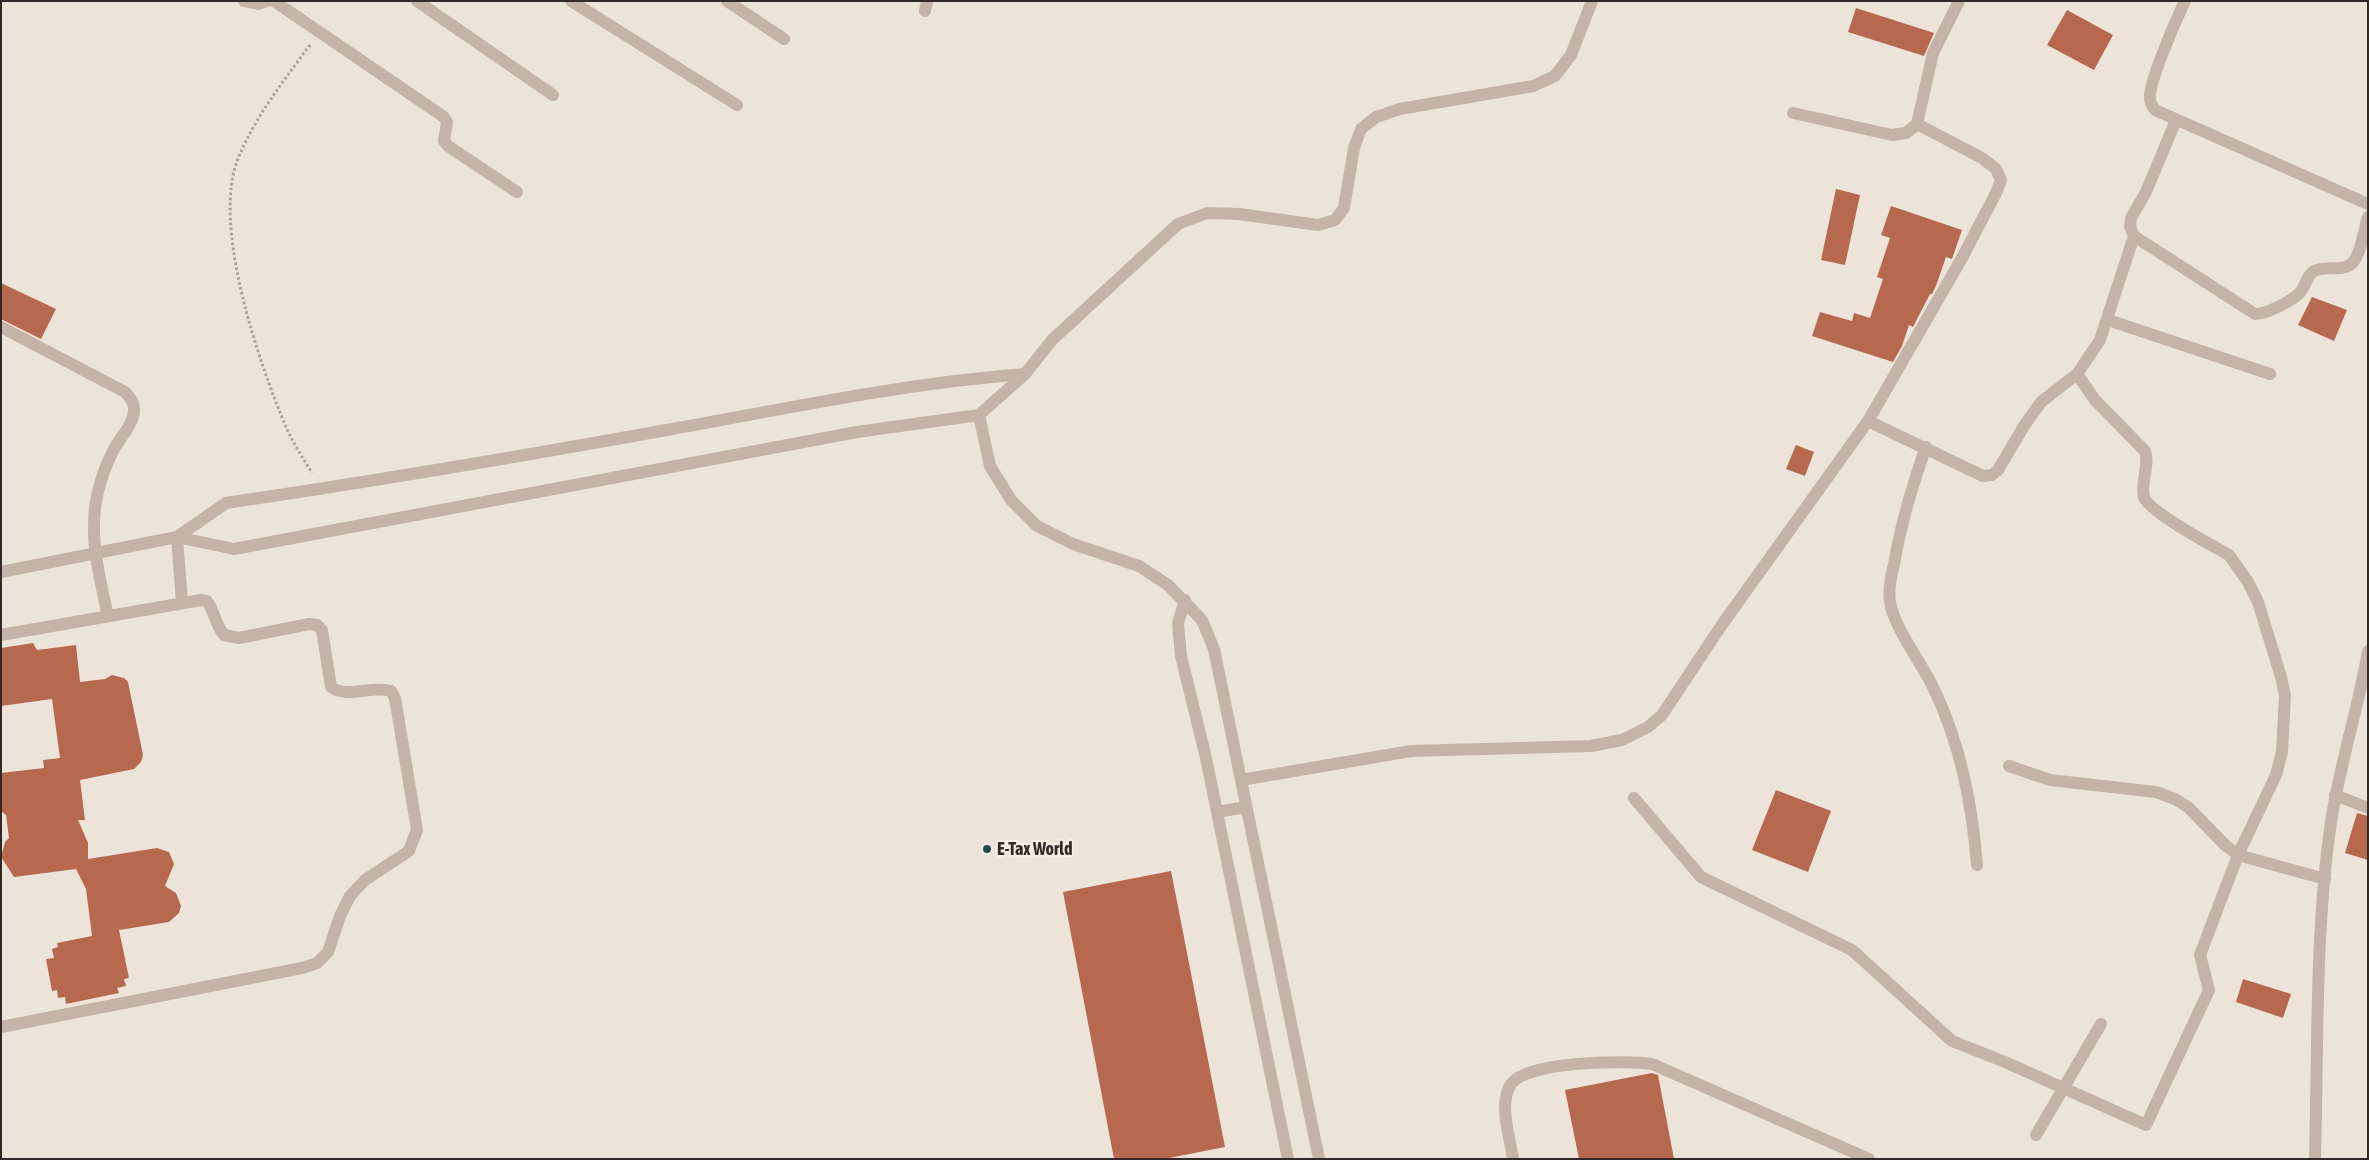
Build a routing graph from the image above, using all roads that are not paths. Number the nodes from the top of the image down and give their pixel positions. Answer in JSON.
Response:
{"nodes":[{"id":1,"x":244,"y":1,"type":"edge"},
{"id":2,"x":267,"y":1,"type":"edge"},
{"id":3,"x":274,"y":1,"type":"edge"},
{"id":4,"x":417,"y":1,"type":"edge"},
{"id":5,"x":571,"y":1,"type":"edge"},
{"id":6,"x":727,"y":1,"type":"edge"},
{"id":7,"x":1592,"y":1,"type":"edge"},
{"id":8,"x":1959,"y":1,"type":"edge"},
{"id":9,"x":2183,"y":2,"type":"edge"},
{"id":10,"x":784,"y":39,"type":"dead end"},
{"id":11,"x":553,"y":95,"type":"dead end"},
{"id":12,"x":737,"y":105,"type":"dead end"},
{"id":13,"x":1793,"y":113,"type":"dead end"},
{"id":14,"x":2176,"y":120,"type":"junction"},
{"id":15,"x":1917,"y":124,"type":"junction"},
{"id":16,"x":517,"y":192,"type":"dead end"},
{"id":17,"x":2368,"y":204,"type":"edge"},
{"id":18,"x":2368,"y":217,"type":"edge"},
{"id":19,"x":2134,"y":236,"type":"junction"},
{"id":20,"x":2108,"y":320,"type":"junction"},
{"id":21,"x":1,"y":327,"type":"edge"},
{"id":22,"x":1025,"y":374,"type":"junction"},
{"id":23,"x":2077,"y":374,"type":"junction"},
{"id":24,"x":2270,"y":374,"type":"dead end"},
{"id":25,"x":979,"y":415,"type":"junction"},
{"id":26,"x":1868,"y":420,"type":"junction"},
{"id":27,"x":1926,"y":448,"type":"junction"},
{"id":28,"x":177,"y":537,"type":"junction"},
{"id":29,"x":94,"y":554,"type":"junction"},
{"id":30,"x":1,"y":572,"type":"edge"},
{"id":31,"x":1185,"y":600,"type":"junction"},
{"id":32,"x":182,"y":603,"type":"junction"},
{"id":33,"x":108,"y":616,"type":"junction"},
{"id":34,"x":1,"y":635,"type":"edge"},
{"id":35,"x":2368,"y":651,"type":"edge"},
{"id":36,"x":2009,"y":766,"type":"dead end"},
{"id":37,"x":1241,"y":780,"type":"junction"},
{"id":38,"x":2335,"y":795,"type":"junction"},
{"id":39,"x":1634,"y":798,"type":"dead end"},
{"id":40,"x":1246,"y":807,"type":"junction"},
{"id":41,"x":2368,"y":808,"type":"edge"},
{"id":42,"x":1217,"y":812,"type":"junction"},
{"id":43,"x":2238,"y":855,"type":"junction"},
{"id":44,"x":1977,"y":865,"type":"dead end"},
{"id":45,"x":2325,"y":879,"type":"junction"},
{"id":46,"x":2102,"y":1024,"type":"dead end"},
{"id":47,"x":1,"y":1027,"type":"edge"},
{"id":48,"x":2064,"y":1089,"type":"junction"},
{"id":49,"x":2036,"y":1134,"type":"dead end"},
{"id":50,"x":1288,"y":1159,"type":"edge"},
{"id":51,"x":1319,"y":1159,"type":"edge"},
{"id":52,"x":1513,"y":1159,"type":"edge"},
{"id":53,"x":1869,"y":1159,"type":"edge"},
{"id":54,"x":2315,"y":1159,"type":"edge"}],
"edges":[{"from":1,"to":2,"type":"street"},
{"from":3,"to":16,"type":"street"},
{"from":4,"to":11,"type":"street"},
{"from":5,"to":12,"type":"street"},
{"from":6,"to":10,"type":"street"},
{"from":7,"to":22,"type":"street"},
{"from":8,"to":15,"type":"street"},
{"from":9,"to":14,"type":"street"},
{"from":13,"to":15,"type":"street"},
{"from":14,"to":17,"type":"street"},
{"from":14,"to":19,"type":"street"},
{"from":15,"to":26,"type":"street"},
{"from":18,"to":19,"type":"street"},
{"from":19,"to":20,"type":"street"},
{"from":20,"to":23,"type":"street"},
{"from":20,"to":24,"type":"street"},
{"from":21,"to":29,"type":"street"},
{"from":22,"to":25,"type":"street"},
{"from":22,"to":28,"type":"street"},
{"from":23,"to":27,"type":"street"},
{"from":23,"to":43,"type":"street"},
{"from":25,"to":28,"type":"street"},
{"from":25,"to":31,"type":"street"},
{"from":26,"to":27,"type":"street"},
{"from":26,"to":37,"type":"street"},
{"from":27,"to":44,"type":"street"},
{"from":28,"to":29,"type":"street"},
{"from":28,"to":32,"type":"street"},
{"from":29,"to":30,"type":"street"},
{"from":29,"to":33,"type":"street"},
{"from":31,"to":37,"type":"street"},
{"from":31,"to":42,"type":"street"},
{"from":32,"to":33,"type":"street"},
{"from":32,"to":47,"type":"street"},
{"from":33,"to":34,"type":"street"},
{"from":35,"to":38,"type":"street"},
{"from":36,"to":43,"type":"street"},
{"from":37,"to":40,"type":"street"},
{"from":38,"to":41,"type":"street"},
{"from":38,"to":45,"type":"street"},
{"from":39,"to":48,"type":"street"},
{"from":40,"to":42,"type":"street"},
{"from":40,"to":51,"type":"street"},
{"from":42,"to":50,"type":"street"},
{"from":43,"to":45,"type":"street"},
{"from":43,"to":48,"type":"street"},
{"from":45,"to":54,"type":"street"},
{"from":46,"to":48,"type":"street"},
{"from":48,"to":49,"type":"street"},
{"from":52,"to":53,"type":"street"}]}
